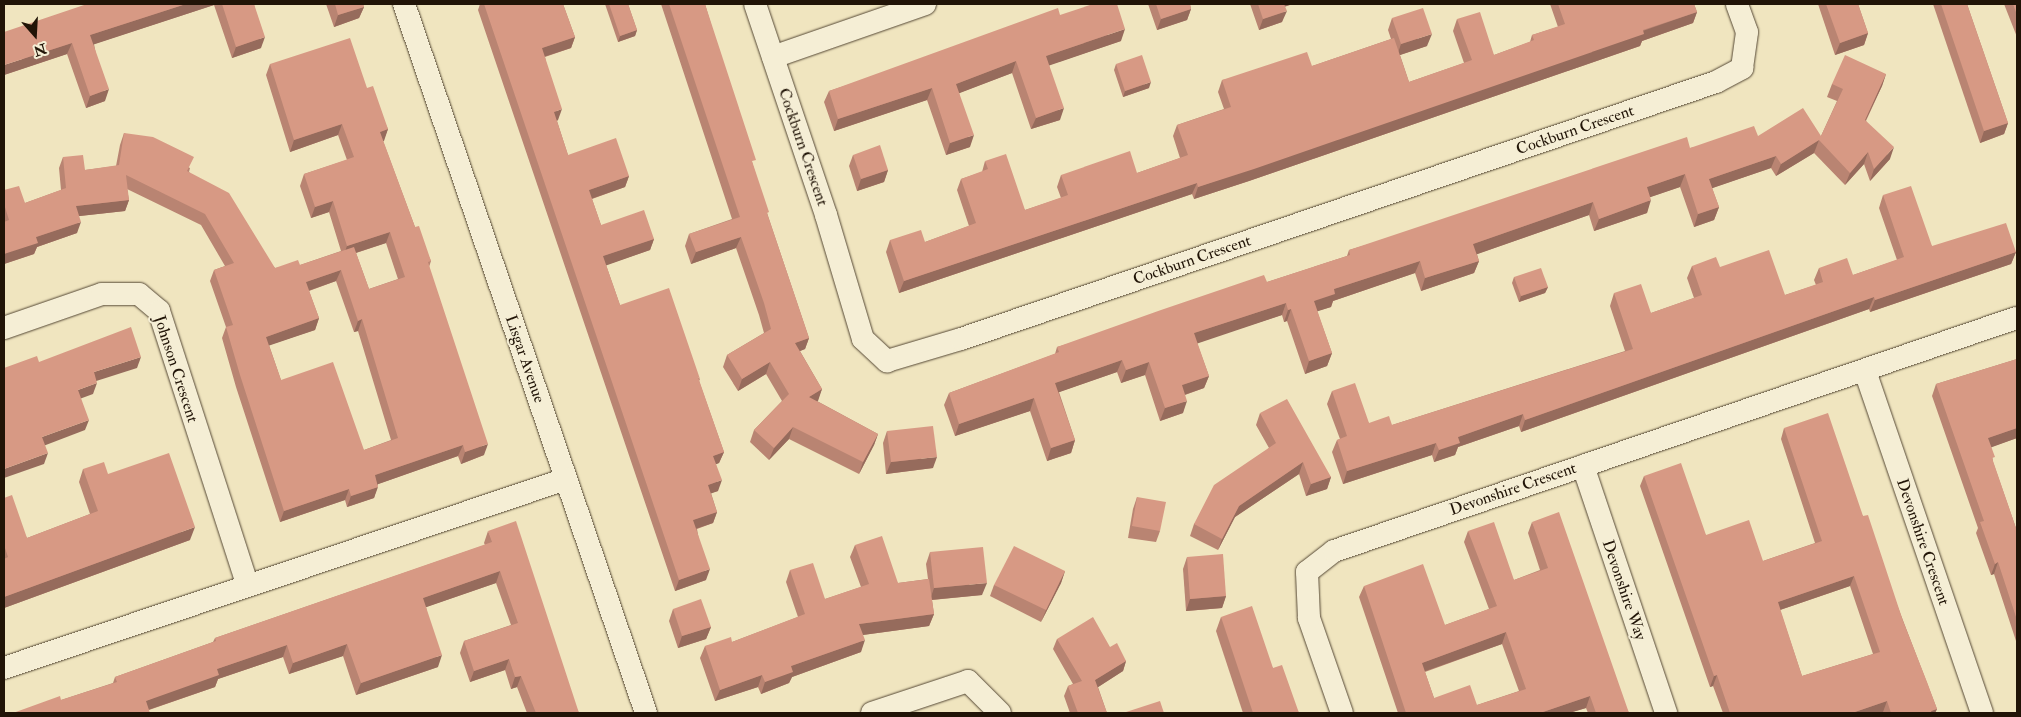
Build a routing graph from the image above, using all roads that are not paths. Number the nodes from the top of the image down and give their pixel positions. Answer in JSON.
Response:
{"nodes":[{"id":1,"x":404,"y":4,"type":"edge"},
{"id":2,"x":755,"y":4,"type":"edge"},
{"id":3,"x":925,"y":4,"type":"edge"},
{"id":4,"x":1737,"y":4,"type":"edge"},
{"id":5,"x":773,"y":57,"type":"junction"},
{"id":6,"x":2016,"y":318,"type":"edge"},
{"id":7,"x":4,"y":328,"type":"edge"},
{"id":8,"x":1865,"y":371,"type":"junction"},
{"id":9,"x":1582,"y":466,"type":"junction"},
{"id":10,"x":566,"y":479,"type":"junction"},
{"id":11,"x":247,"y":584,"type":"junction"},
{"id":12,"x":4,"y":668,"type":"edge"},
{"id":13,"x":646,"y":713,"type":"edge"},
{"id":14,"x":872,"y":713,"type":"edge"},
{"id":15,"x":1000,"y":713,"type":"edge"},
{"id":16,"x":1342,"y":713,"type":"edge"},
{"id":17,"x":1666,"y":713,"type":"edge"},
{"id":18,"x":1982,"y":713,"type":"edge"}],
"edges":[{"from":1,"to":10,"type":"street","name":"Lisgar Avenue"},
{"from":2,"to":5,"type":"street","name":"Cockburn Crescent"},
{"from":3,"to":5,"type":"street"},
{"from":4,"to":5,"type":"street","name":"Cockburn Crescent"},
{"from":6,"to":8,"type":"street","name":"Devonshire Crescent"},
{"from":7,"to":11,"type":"street","name":"Johnson Crescent"},
{"from":8,"to":9,"type":"street","name":"Devonshire Crescent"},
{"from":8,"to":18,"type":"street","name":"Devonshire Crescent"},
{"from":9,"to":16,"type":"street","name":"Devonshire Crescent"},
{"from":9,"to":17,"type":"street","name":"Devonshire Way"},
{"from":10,"to":11,"type":"street"},
{"from":10,"to":13,"type":"street","name":"Lisgar Avenue"},
{"from":11,"to":12,"type":"street"},
{"from":14,"to":15,"type":"street"}]}
